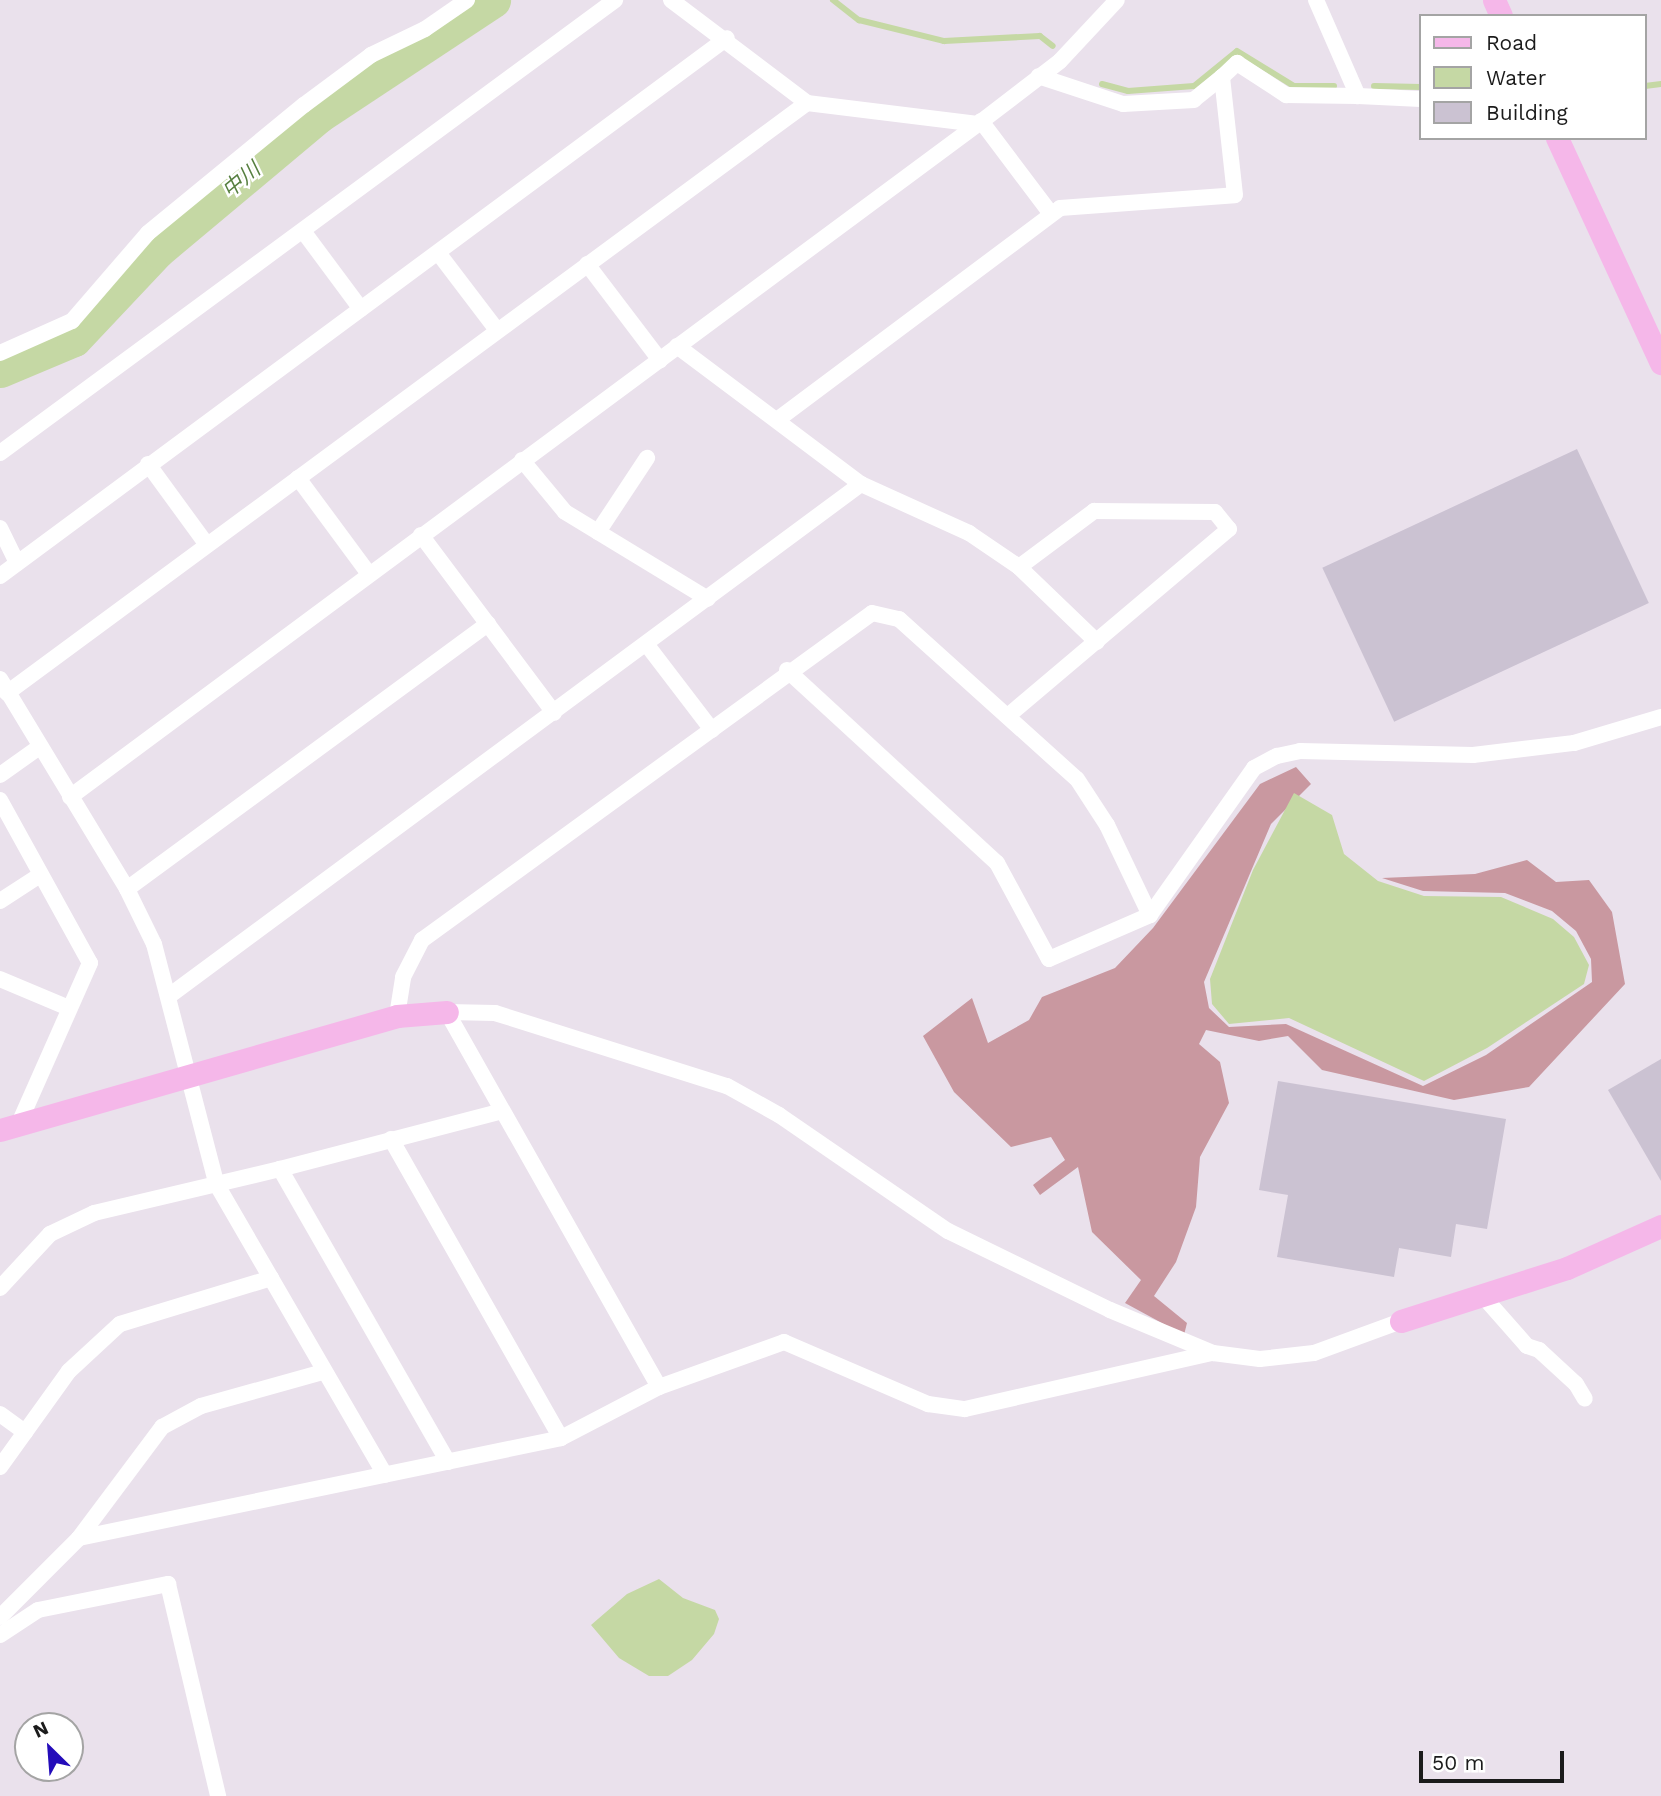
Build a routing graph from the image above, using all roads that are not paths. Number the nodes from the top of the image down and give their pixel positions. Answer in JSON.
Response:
{"nodes":[{"id":1,"x":467,"y":0,"type":"edge"},
{"id":2,"x":615,"y":0,"type":"edge"},
{"id":3,"x":671,"y":0,"type":"edge"},
{"id":4,"x":1116,"y":0,"type":"edge"},
{"id":5,"x":1316,"y":0,"type":"edge"},
{"id":6,"x":727,"y":38,"type":"junction"},
{"id":7,"x":1038,"y":76,"type":"junction"},
{"id":8,"x":1222,"y":77,"type":"junction"},
{"id":9,"x":1358,"y":96,"type":"junction"},
{"id":10,"x":1420,"y":99,"type":"edge"},
{"id":11,"x":807,"y":103,"type":"junction"},
{"id":12,"x":979,"y":122,"type":"junction"},
{"id":13,"x":1558,"y":140,"type":"edge"},
{"id":14,"x":1051,"y":215,"type":"junction"},
{"id":15,"x":303,"y":231,"type":"junction"},
{"id":16,"x":439,"y":254,"type":"junction"},
{"id":17,"x":587,"y":264,"type":"junction"},
{"id":18,"x":361,"y":309,"type":"junction"},
{"id":19,"x":496,"y":330,"type":"junction"},
{"id":20,"x":677,"y":346,"type":"junction"},
{"id":21,"x":0,"y":353,"type":"edge"},
{"id":22,"x":660,"y":360,"type":"junction"},
{"id":23,"x":1661,"y":363,"type":"edge"},
{"id":24,"x":777,"y":420,"type":"junction"},
{"id":25,"x":0,"y":453,"type":"edge"},
{"id":26,"x":647,"y":458,"type":"dead end"},
{"id":27,"x":522,"y":460,"type":"junction"},
{"id":28,"x":148,"y":464,"type":"junction"},
{"id":29,"x":298,"y":478,"type":"junction"},
{"id":30,"x":861,"y":485,"type":"junction"},
{"id":31,"x":0,"y":527,"type":"edge"},
{"id":32,"x":598,"y":532,"type":"junction"},
{"id":33,"x":421,"y":535,"type":"junction"},
{"id":34,"x":207,"y":545,"type":"junction"},
{"id":35,"x":17,"y":563,"type":"junction"},
{"id":36,"x":1018,"y":567,"type":"junction"},
{"id":37,"x":369,"y":574,"type":"junction"},
{"id":38,"x":0,"y":576,"type":"edge"},
{"id":39,"x":708,"y":599,"type":"junction"},
{"id":40,"x":488,"y":624,"type":"junction"},
{"id":41,"x":1097,"y":642,"type":"junction"},
{"id":42,"x":646,"y":645,"type":"junction"},
{"id":43,"x":787,"y":670,"type":"junction"},
{"id":44,"x":4,"y":686,"type":"edge"},
{"id":45,"x":554,"y":713,"type":"junction"},
{"id":46,"x":1010,"y":714,"type":"junction"},
{"id":47,"x":1661,"y":717,"type":"edge"},
{"id":48,"x":712,"y":730,"type":"junction"},
{"id":49,"x":38,"y":748,"type":"junction"},
{"id":50,"x":0,"y":775,"type":"edge"},
{"id":51,"x":70,"y":797,"type":"junction"},
{"id":52,"x":0,"y":800,"type":"edge"},
{"id":53,"x":40,"y":874,"type":"junction"},
{"id":54,"x":127,"y":889,"type":"junction"},
{"id":55,"x":0,"y":901,"type":"edge"},
{"id":56,"x":1150,"y":915,"type":"junction"},
{"id":57,"x":0,"y":979,"type":"edge"},
{"id":58,"x":169,"y":996,"type":"junction"},
{"id":59,"x":69,"y":1008,"type":"junction"},
{"id":60,"x":447,"y":1012,"type":"junction"},
{"id":61,"x":397,"y":1016,"type":"junction"},
{"id":62,"x":189,"y":1073,"type":"junction"},
{"id":63,"x":502,"y":1111,"type":"junction"},
{"id":64,"x":10,"y":1126,"type":"edge"},
{"id":65,"x":391,"y":1139,"type":"junction"},
{"id":66,"x":280,"y":1169,"type":"junction"},
{"id":67,"x":217,"y":1185,"type":"junction"},
{"id":68,"x":1661,"y":1226,"type":"edge"},
{"id":69,"x":3,"y":1276,"type":"edge"},
{"id":70,"x":271,"y":1278,"type":"junction"},
{"id":71,"x":1482,"y":1295,"type":"junction"},
{"id":72,"x":1401,"y":1321,"type":"joint"},
{"id":73,"x":1213,"y":1353,"type":"junction"},
{"id":74,"x":323,"y":1372,"type":"junction"},
{"id":75,"x":659,"y":1387,"type":"junction"},
{"id":76,"x":1585,"y":1399,"type":"dead end"},
{"id":77,"x":0,"y":1414,"type":"edge"},
{"id":78,"x":25,"y":1432,"type":"junction"},
{"id":79,"x":561,"y":1438,"type":"junction"},
{"id":80,"x":448,"y":1462,"type":"junction"},
{"id":81,"x":0,"y":1467,"type":"edge"},
{"id":82,"x":385,"y":1475,"type":"junction"},
{"id":83,"x":79,"y":1538,"type":"junction"},
{"id":84,"x":0,"y":1618,"type":"edge"},
{"id":85,"x":0,"y":1635,"type":"edge"},
{"id":86,"x":218,"y":1796,"type":"edge"}],
"edges":[{"from":1,"to":21,"type":"street"},
{"from":2,"to":15,"type":"street"},
{"from":3,"to":6,"type":"street"},
{"from":4,"to":7,"type":"street"},
{"from":5,"to":9,"type":"street"},
{"from":6,"to":11,"type":"street"},
{"from":6,"to":16,"type":"street"},
{"from":7,"to":8,"type":"street"},
{"from":7,"to":12,"type":"street"},
{"from":8,"to":9,"type":"street"},
{"from":8,"to":14,"type":"street"},
{"from":9,"to":10,"type":"street"},
{"from":11,"to":12,"type":"street"},
{"from":11,"to":17,"type":"street"},
{"from":12,"to":14,"type":"street"},
{"from":12,"to":20,"type":"street"},
{"from":13,"to":23,"type":"street"},
{"from":14,"to":24,"type":"street"},
{"from":15,"to":18,"type":"street"},
{"from":15,"to":25,"type":"street"},
{"from":16,"to":18,"type":"street"},
{"from":16,"to":19,"type":"street"},
{"from":17,"to":19,"type":"street"},
{"from":17,"to":22,"type":"street"},
{"from":18,"to":28,"type":"street"},
{"from":19,"to":29,"type":"street"},
{"from":20,"to":22,"type":"street"},
{"from":20,"to":24,"type":"street"},
{"from":22,"to":27,"type":"street"},
{"from":24,"to":30,"type":"street"},
{"from":26,"to":32,"type":"street"},
{"from":27,"to":32,"type":"street"},
{"from":27,"to":33,"type":"street"},
{"from":28,"to":34,"type":"street"},
{"from":28,"to":35,"type":"street"},
{"from":29,"to":34,"type":"street"},
{"from":29,"to":37,"type":"street"},
{"from":30,"to":36,"type":"street"},
{"from":30,"to":39,"type":"street"},
{"from":31,"to":35,"type":"street"},
{"from":32,"to":39,"type":"street"},
{"from":33,"to":37,"type":"street"},
{"from":33,"to":40,"type":"street"},
{"from":34,"to":44,"type":"street"},
{"from":35,"to":38,"type":"street"},
{"from":36,"to":41,"type":"street"},
{"from":36,"to":41,"type":"street"},
{"from":37,"to":51,"type":"street"},
{"from":39,"to":42,"type":"street"},
{"from":40,"to":45,"type":"street"},
{"from":40,"to":54,"type":"street"},
{"from":41,"to":46,"type":"street"},
{"from":42,"to":45,"type":"street"},
{"from":42,"to":48,"type":"street"},
{"from":43,"to":46,"type":"street"},
{"from":43,"to":48,"type":"street"},
{"from":43,"to":56,"type":"street"},
{"from":44,"to":49,"type":"street"},
{"from":45,"to":58,"type":"street"},
{"from":46,"to":56,"type":"street"},
{"from":47,"to":56,"type":"street"},
{"from":48,"to":61,"type":"street"},
{"from":49,"to":50,"type":"street"},
{"from":49,"to":51,"type":"street"},
{"from":51,"to":54,"type":"street"},
{"from":52,"to":53,"type":"street"},
{"from":53,"to":55,"type":"street"},
{"from":53,"to":59,"type":"street"},
{"from":54,"to":58,"type":"street"},
{"from":57,"to":59,"type":"street"},
{"from":58,"to":62,"type":"street"},
{"from":59,"to":64,"type":"street"},
{"from":60,"to":61,"type":"street"},
{"from":60,"to":63,"type":"street"},
{"from":60,"to":73,"type":"street"},
{"from":61,"to":62,"type":"street"},
{"from":62,"to":64,"type":"street"},
{"from":62,"to":67,"type":"street"},
{"from":63,"to":65,"type":"street"},
{"from":63,"to":75,"type":"street"},
{"from":65,"to":66,"type":"street"},
{"from":65,"to":79,"type":"street"},
{"from":66,"to":67,"type":"street"},
{"from":66,"to":80,"type":"street"},
{"from":67,"to":69,"type":"street"},
{"from":67,"to":70,"type":"street"},
{"from":68,"to":71,"type":"street"},
{"from":70,"to":74,"type":"street"},
{"from":70,"to":78,"type":"street"},
{"from":71,"to":72,"type":"street"},
{"from":71,"to":76,"type":"street"},
{"from":72,"to":73,"type":"street"},
{"from":73,"to":75,"type":"street"},
{"from":74,"to":82,"type":"street"},
{"from":74,"to":83,"type":"street"},
{"from":75,"to":79,"type":"street"},
{"from":77,"to":78,"type":"street"},
{"from":78,"to":81,"type":"street"},
{"from":79,"to":80,"type":"street"},
{"from":80,"to":82,"type":"street"},
{"from":82,"to":83,"type":"street"},
{"from":83,"to":84,"type":"street"},
{"from":85,"to":86,"type":"street"}]}
